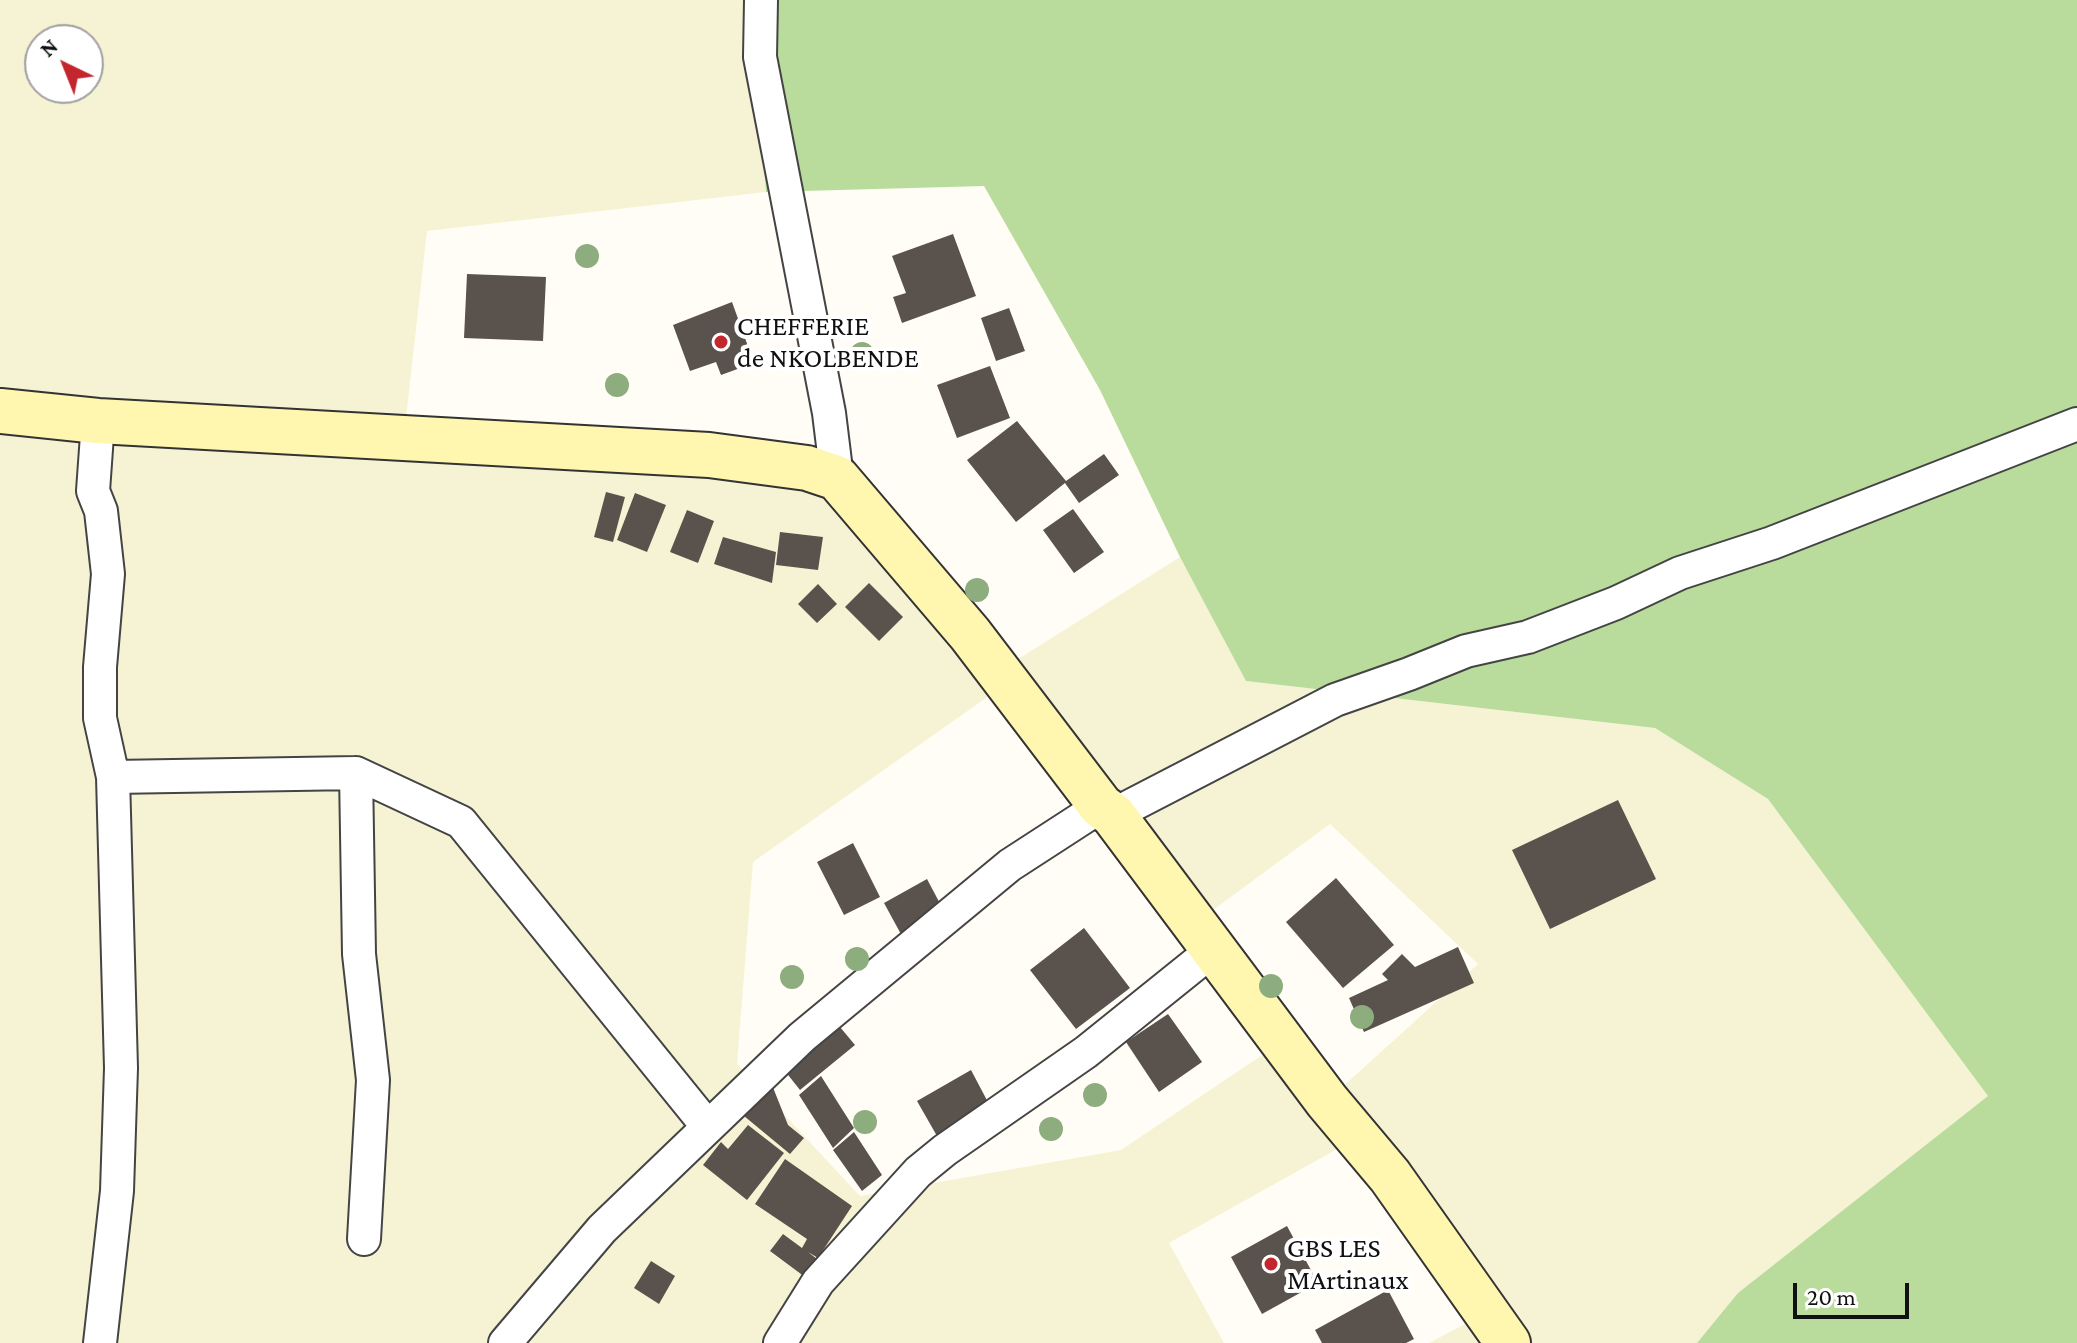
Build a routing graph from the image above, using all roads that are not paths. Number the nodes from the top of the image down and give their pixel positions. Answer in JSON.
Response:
{"nodes":[{"id":1,"x":761,"y":0,"type":"edge"},
{"id":2,"x":0,"y":411,"type":"edge"},
{"id":3,"x":98,"y":421,"type":"junction"},
{"id":4,"x":2077,"y":424,"type":"edge"},
{"id":5,"x":837,"y":478,"type":"junction"},
{"id":6,"x":356,"y":773,"type":"junction"},
{"id":7,"x":113,"y":777,"type":"junction"},
{"id":8,"x":1107,"y":811,"type":"junction"},
{"id":9,"x":1214,"y":949,"type":"junction"},
{"id":10,"x":708,"y":1127,"type":"junction"},
{"id":11,"x":364,"y":1239,"type":"dead end"},
{"id":12,"x":100,"y":1343,"type":"edge"},
{"id":13,"x":505,"y":1343,"type":"edge"},
{"id":14,"x":780,"y":1343,"type":"edge"},
{"id":15,"x":1508,"y":1343,"type":"edge"}],
"edges":[{"from":1,"to":5,"type":"street"},
{"from":2,"to":3,"type":"street"},
{"from":3,"to":5,"type":"street"},
{"from":3,"to":7,"type":"street"},
{"from":4,"to":8,"type":"street"},
{"from":5,"to":8,"type":"street"},
{"from":6,"to":7,"type":"street"},
{"from":6,"to":10,"type":"street"},
{"from":6,"to":11,"type":"street"},
{"from":7,"to":12,"type":"street"},
{"from":8,"to":9,"type":"street"},
{"from":8,"to":10,"type":"street"},
{"from":9,"to":14,"type":"street"},
{"from":9,"to":15,"type":"street"},
{"from":10,"to":13,"type":"street"}]}
